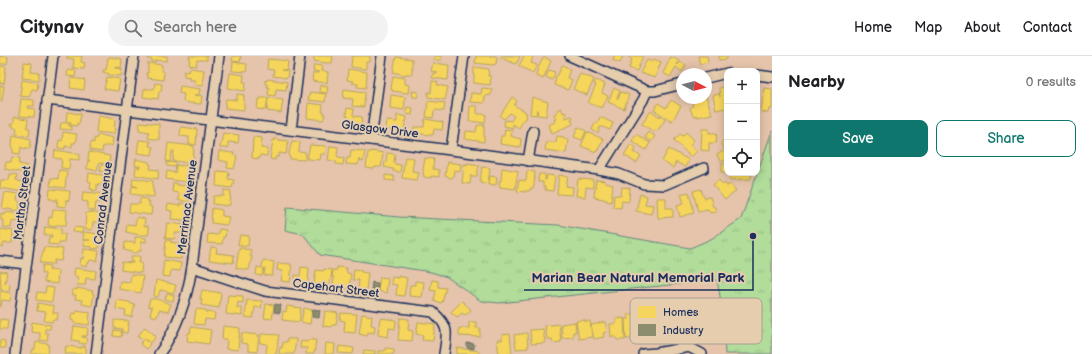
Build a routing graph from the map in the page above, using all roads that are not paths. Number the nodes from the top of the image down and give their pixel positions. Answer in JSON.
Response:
{"nodes":[{"id":1,"x":53,"y":56,"type":"edge"},
{"id":2,"x":134,"y":56,"type":"edge"},
{"id":3,"x":219,"y":56,"type":"edge"},
{"id":4,"x":300,"y":56,"type":"edge"},
{"id":5,"x":382,"y":56,"type":"edge"},
{"id":6,"x":464,"y":56,"type":"edge"},
{"id":7,"x":573,"y":57,"type":"edge"},
{"id":8,"x":724,"y":74,"type":"edge"},
{"id":9,"x":760,"y":75,"type":"edge"},
{"id":10,"x":712,"y":77,"type":"edge"},
{"id":11,"x":772,"y":77,"type":"edge"},
{"id":12,"x":676,"y":86,"type":"edge"},
{"id":13,"x":647,"y":91,"type":"junction"},
{"id":14,"x":47,"y":100,"type":"junction"},
{"id":15,"x":127,"y":110,"type":"junction"},
{"id":16,"x":210,"y":120,"type":"junction"},
{"id":17,"x":291,"y":130,"type":"junction"},
{"id":18,"x":533,"y":131,"type":"dead end"},
{"id":19,"x":371,"y":140,"type":"junction"},
{"id":20,"x":451,"y":150,"type":"junction"},
{"id":21,"x":528,"y":161,"type":"junction"},
{"id":22,"x":704,"y":168,"type":"dead end"},
{"id":23,"x":599,"y":170,"type":"junction"},
{"id":24,"x":0,"y":260,"type":"edge"},
{"id":25,"x":26,"y":264,"type":"junction"},
{"id":26,"x":192,"y":267,"type":"junction"},
{"id":27,"x":161,"y":351,"type":"edge"},
{"id":28,"x":15,"y":354,"type":"edge"},
{"id":29,"x":96,"y":354,"type":"edge"},
{"id":30,"x":171,"y":354,"type":"edge"},
{"id":31,"x":444,"y":354,"type":"edge"},
{"id":32,"x":643,"y":354,"type":"edge"},
{"id":33,"x":702,"y":354,"type":"edge"}],
"edges":[{"from":1,"to":14,"type":"street","name":"Martha Street"},
{"from":2,"to":15,"type":"street","name":"Conrad Avenue"},
{"from":3,"to":16,"type":"street","name":"Merrimac Avenue"},
{"from":4,"to":17,"type":"street"},
{"from":5,"to":19,"type":"street"},
{"from":6,"to":20,"type":"street"},
{"from":7,"to":13,"type":"street"},
{"from":8,"to":10,"type":"street"},
{"from":9,"to":11,"type":"street"},
{"from":12,"to":13,"type":"street"},
{"from":13,"to":23,"type":"street"},
{"from":14,"to":15,"type":"street","name":"Glasgow Drive"},
{"from":14,"to":25,"type":"street","name":"Martha Street"},
{"from":15,"to":16,"type":"street","name":"Glasgow Drive"},
{"from":15,"to":29,"type":"street","name":"Conrad Avenue"},
{"from":16,"to":17,"type":"street","name":"Glasgow Drive"},
{"from":16,"to":26,"type":"street","name":"Merrimac Avenue"},
{"from":17,"to":19,"type":"street","name":"Glasgow Drive"},
{"from":18,"to":21,"type":"street"},
{"from":19,"to":20,"type":"street","name":"Glasgow Drive"},
{"from":20,"to":21,"type":"street","name":"Glasgow Drive"},
{"from":21,"to":23,"type":"street","name":"Glasgow Drive"},
{"from":22,"to":23,"type":"street","name":"Glasgow Drive"},
{"from":24,"to":25,"type":"street"},
{"from":25,"to":28,"type":"street","name":"Martha Street"},
{"from":26,"to":27,"type":"street","name":"Merrimac Avenue"},
{"from":26,"to":31,"type":"street","name":"Capehart Street"},
{"from":27,"to":30,"type":"street"},
{"from":32,"to":33,"type":"street"}]}
